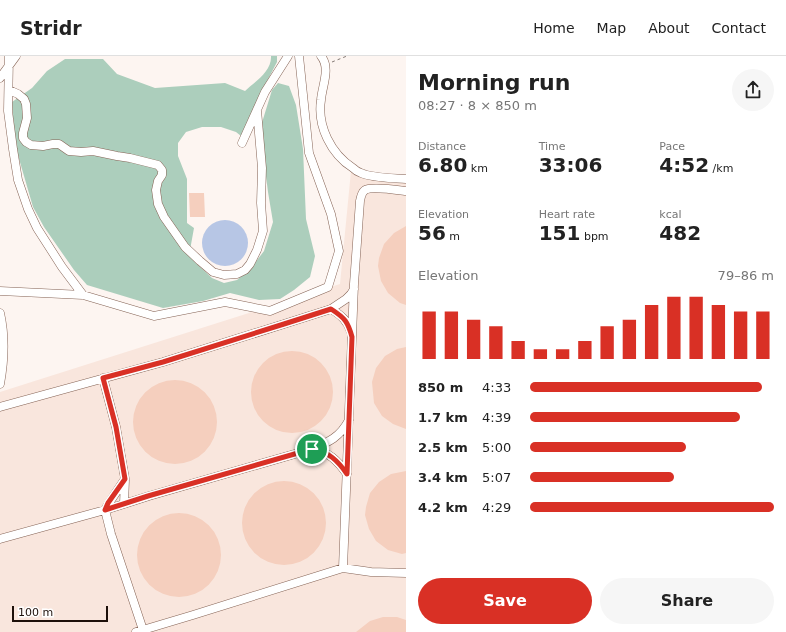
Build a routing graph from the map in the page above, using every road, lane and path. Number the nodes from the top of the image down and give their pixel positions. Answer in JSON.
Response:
{"nodes":[{"id":1,"x":9,"y":56,"type":"edge"},
{"id":2,"x":16,"y":56,"type":"edge"},
{"id":3,"x":288,"y":56,"type":"edge"},
{"id":4,"x":299,"y":56,"type":"edge"},
{"id":5,"x":321,"y":56,"type":"edge"},
{"id":6,"x":347,"y":56,"type":"edge"},
{"id":7,"x":326,"y":65,"type":"junction"},
{"id":8,"x":10,"y":66,"type":"junction"},
{"id":9,"x":0,"y":78,"type":"edge"},
{"id":10,"x":9,"y":90,"type":"junction"},
{"id":11,"x":257,"y":110,"type":"junction"},
{"id":12,"x":242,"y":143,"type":"dead end"},
{"id":13,"x":406,"y":179,"type":"edge"},
{"id":14,"x":406,"y":191,"type":"edge"},
{"id":15,"x":354,"y":288,"type":"junction"},
{"id":16,"x":0,"y":291,"type":"edge"},
{"id":17,"x":83,"y":295,"type":"junction"},
{"id":18,"x":331,"y":309,"type":"junction"},
{"id":19,"x":0,"y":313,"type":"edge"},
{"id":20,"x":352,"y":337,"type":"junction"},
{"id":21,"x":103,"y":378,"type":"junction"},
{"id":22,"x":0,"y":384,"type":"edge"},
{"id":23,"x":0,"y":407,"type":"edge"},
{"id":24,"x":349,"y":419,"type":"junction"},
{"id":25,"x":312,"y":449,"type":"junction"},
{"id":26,"x":347,"y":474,"type":"junction"},
{"id":27,"x":125,"y":479,"type":"junction"},
{"id":28,"x":124,"y":504,"type":"junction"},
{"id":29,"x":105,"y":510,"type":"junction"},
{"id":30,"x":0,"y":539,"type":"edge"},
{"id":31,"x":343,"y":568,"type":"junction"},
{"id":32,"x":406,"y":573,"type":"edge"},
{"id":33,"x":140,"y":631,"type":"edge"}],
"edges":[{"from":1,"to":8,"type":"street"},
{"from":2,"to":8,"type":"street"},
{"from":3,"to":11,"type":"street"},
{"from":4,"to":17,"type":"street"},
{"from":5,"to":7,"type":"street"},
{"from":6,"to":7,"type":"path"},
{"from":7,"to":13,"type":"street"},
{"from":8,"to":9,"type":"street"},
{"from":8,"to":10,"type":"street"},
{"from":10,"to":11,"type":"street"},
{"from":10,"to":17,"type":"street"},
{"from":11,"to":12,"type":"street"},
{"from":14,"to":15,"type":"street"},
{"from":15,"to":18,"type":"street"},
{"from":15,"to":20,"type":"street"},
{"from":16,"to":17,"type":"street"},
{"from":18,"to":20,"type":"street"},
{"from":18,"to":21,"type":"street"},
{"from":19,"to":22,"type":"street"},
{"from":20,"to":24,"type":"street"},
{"from":21,"to":23,"type":"street"},
{"from":21,"to":27,"type":"street"},
{"from":24,"to":25,"type":"street"},
{"from":24,"to":26,"type":"street"},
{"from":25,"to":26,"type":"street"},
{"from":25,"to":28,"type":"street"},
{"from":26,"to":31,"type":"street"},
{"from":27,"to":28,"type":"street"},
{"from":27,"to":29,"type":"street"},
{"from":28,"to":29,"type":"street"},
{"from":29,"to":30,"type":"street"},
{"from":29,"to":33,"type":"street"},
{"from":31,"to":32,"type":"street"},
{"from":31,"to":33,"type":"street"}]}
